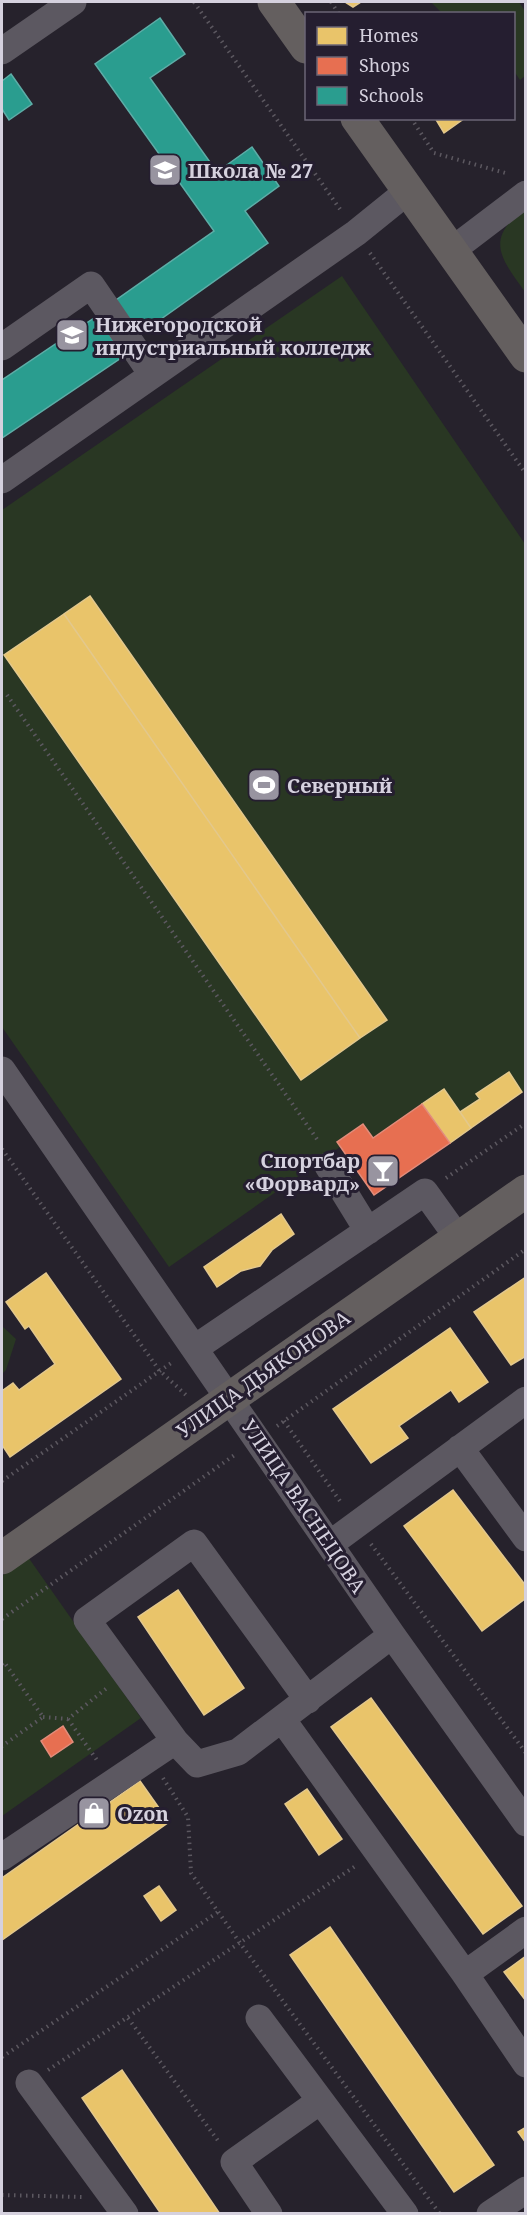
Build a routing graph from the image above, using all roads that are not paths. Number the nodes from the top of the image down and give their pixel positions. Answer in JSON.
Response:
{"nodes":[{"id":1,"x":71,"y":2,"type":"edge"},
{"id":2,"x":274,"y":2,"type":"edge"},
{"id":3,"x":305,"y":46,"type":"edge"},
{"id":4,"x":2,"y":51,"type":"edge"},
{"id":5,"x":358,"y":120,"type":"edge"},
{"id":6,"x":518,"y":184,"type":"edge"},
{"id":7,"x":408,"y":191,"type":"junction"},
{"id":8,"x":451,"y":251,"type":"junction"},
{"id":9,"x":2,"y":347,"type":"edge"},
{"id":10,"x":525,"y":356,"type":"edge"},
{"id":11,"x":152,"y":374,"type":"junction"},
{"id":12,"x":3,"y":476,"type":"edge"},
{"id":13,"x":2,"y":1070,"type":"edge"},
{"id":14,"x":328,"y":1166,"type":"road end"},
{"id":15,"x":525,"y":1191,"type":"edge"},
{"id":16,"x":368,"y":1231,"type":"junction"},
{"id":17,"x":458,"y":1238,"type":"junction"},
{"id":18,"x":195,"y":1348,"type":"junction"},
{"id":19,"x":230,"y":1397,"type":"junction"},
{"id":20,"x":525,"y":1400,"type":"edge"},
{"id":21,"x":460,"y":1448,"type":"junction"},
{"id":22,"x":525,"y":1538,"type":"edge"},
{"id":23,"x":330,"y":1544,"type":"junction"},
{"id":24,"x":2,"y":1558,"type":"edge"},
{"id":25,"x":392,"y":1635,"type":"junction"},
{"id":26,"x":308,"y":1700,"type":"junction"},
{"id":27,"x":282,"y":1719,"type":"junction"},
{"id":28,"x":174,"y":1741,"type":"junction"},
{"id":29,"x":521,"y":1806,"type":"edge"},
{"id":30,"x":2,"y":1857,"type":"edge"},
{"id":31,"x":525,"y":1930,"type":"edge"},
{"id":32,"x":465,"y":1974,"type":"junction"},
{"id":33,"x":259,"y":2018,"type":"dead end"},
{"id":34,"x":525,"y":2064,"type":"edge"},
{"id":35,"x":29,"y":2083,"type":"road end"},
{"id":36,"x":320,"y":2101,"type":"junction"},
{"id":37,"x":525,"y":2190,"type":"edge"},
{"id":38,"x":120,"y":2206,"type":"edge"},
{"id":39,"x":269,"y":2214,"type":"edge"},
{"id":40,"x":405,"y":2214,"type":"edge"},
{"id":41,"x":489,"y":2214,"type":"edge"}],
"edges":[{"from":1,"to":4,"type":"street"},
{"from":2,"to":3,"type":"main road"},
{"from":5,"to":7,"type":"main road"},
{"from":6,"to":8,"type":"street"},
{"from":7,"to":8,"type":"main road"},
{"from":7,"to":11,"type":"street"},
{"from":8,"to":10,"type":"main road"},
{"from":9,"to":11,"type":"street"},
{"from":11,"to":12,"type":"street"},
{"from":13,"to":18,"type":"street","name":"УЛИЦА ВАСНЕЦОВА"},
{"from":14,"to":16,"type":"street"},
{"from":15,"to":17,"type":"main road","name":"УЛИЦА ДЬЯКОНОВА"},
{"from":16,"to":17,"type":"street"},
{"from":16,"to":18,"type":"street"},
{"from":17,"to":19,"type":"main road","name":"УЛИЦА ДЬЯКОНОВА"},
{"from":18,"to":19,"type":"street","name":"УЛИЦА ВАСНЕЦОВА"},
{"from":19,"to":23,"type":"street","name":"УЛИЦА ВАСНЕЦОВА"},
{"from":19,"to":24,"type":"main road","name":"УЛИЦА ДЬЯКОНОВА"},
{"from":20,"to":21,"type":"street"},
{"from":21,"to":22,"type":"street"},
{"from":21,"to":23,"type":"street"},
{"from":23,"to":25,"type":"street","name":"УЛИЦА ВАСНЕЦОВА"},
{"from":25,"to":26,"type":"street"},
{"from":25,"to":29,"type":"street","name":"УЛИЦА ВАСНЕЦОВА"},
{"from":26,"to":27,"type":"street"},
{"from":26,"to":28,"type":"street"},
{"from":27,"to":28,"type":"street"},
{"from":27,"to":32,"type":"street"},
{"from":28,"to":30,"type":"street"},
{"from":31,"to":32,"type":"street"},
{"from":32,"to":34,"type":"street"},
{"from":33,"to":36,"type":"street"},
{"from":35,"to":38,"type":"street"},
{"from":36,"to":39,"type":"street"},
{"from":36,"to":40,"type":"street"},
{"from":37,"to":41,"type":"street"}]}
